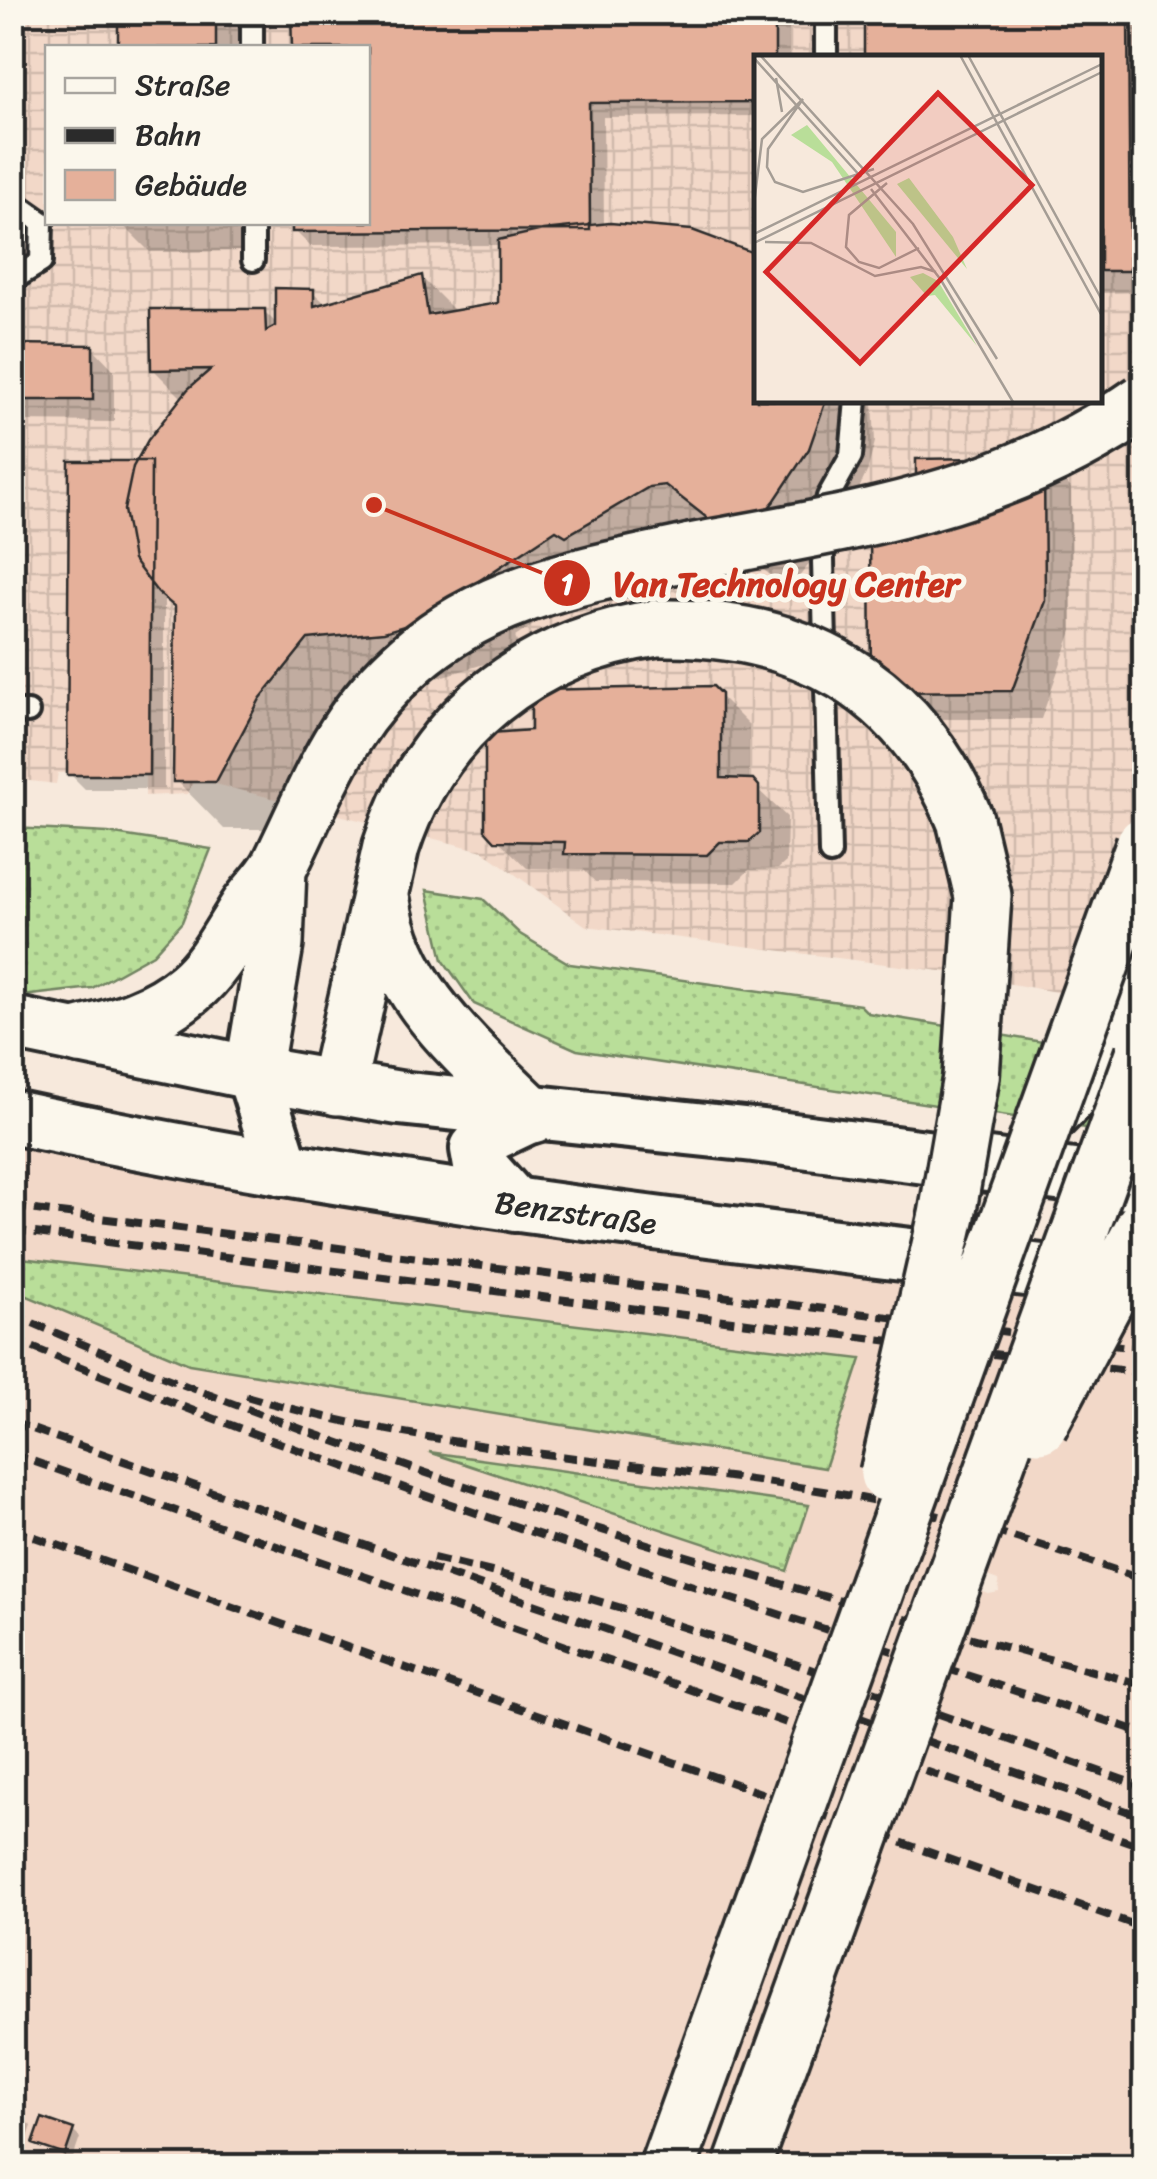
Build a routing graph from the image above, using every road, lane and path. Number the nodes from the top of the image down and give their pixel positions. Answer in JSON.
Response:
{"nodes":[{"id":1,"x":252,"y":12,"type":"edge"},
{"id":2,"x":826,"y":12,"type":"edge"},
{"id":3,"x":252,"y":45,"type":"edge"},
{"id":4,"x":826,"y":55,"type":"edge"},
{"id":5,"x":12,"y":200,"type":"edge"},
{"id":6,"x":253,"y":225,"type":"edge"},
{"id":7,"x":253,"y":260,"type":"dead end"},
{"id":8,"x":12,"y":280,"type":"edge"},
{"id":9,"x":856,"y":402,"type":"edge"},
{"id":10,"x":1144,"y":402,"type":"edge"},
{"id":11,"x":1144,"y":845,"type":"edge"},
{"id":12,"x":830,"y":852,"type":"dead end"},
{"id":13,"x":278,"y":868,"type":"junction"},
{"id":14,"x":381,"y":892,"type":"junction"},
{"id":15,"x":1144,"y":956,"type":"edge"},
{"id":16,"x":12,"y":1022,"type":"edge"},
{"id":17,"x":79,"y":1036,"type":"junction"},
{"id":18,"x":1126,"y":1056,"type":"edge"},
{"id":19,"x":252,"y":1073,"type":"junction"},
{"id":20,"x":337,"y":1086,"type":"junction"},
{"id":21,"x":532,"y":1115,"type":"junction"},
{"id":22,"x":12,"y":1117,"type":"edge"},
{"id":23,"x":1144,"y":1145,"type":"edge"},
{"id":24,"x":943,"y":1162,"type":"junction"},
{"id":25,"x":283,"y":1169,"type":"junction"},
{"id":26,"x":1144,"y":1185,"type":"edge"},
{"id":27,"x":515,"y":1205,"type":"junction"},
{"id":28,"x":1144,"y":1227,"type":"edge"},
{"id":29,"x":1132,"y":1274,"type":"edge"},
{"id":30,"x":944,"y":1605,"type":"junction"},
{"id":31,"x":838,"y":1696,"type":"junction"},
{"id":32,"x":668,"y":2166,"type":"edge"},
{"id":33,"x":742,"y":2166,"type":"edge"}],
"edges":[{"from":1,"to":3,"type":"lane"},
{"from":2,"to":4,"type":"lane"},
{"from":5,"to":8,"type":"lane"},
{"from":6,"to":7,"type":"lane"},
{"from":9,"to":12,"type":"lane"},
{"from":10,"to":13,"type":"highway","bridge":true},
{"from":11,"to":31,"type":"highway","bridge":true},
{"from":13,"to":17,"type":"highway"},
{"from":13,"to":19,"type":"highway"},
{"from":14,"to":20,"type":"highway"},
{"from":14,"to":21,"type":"highway"},
{"from":14,"to":31,"type":"highway","bridge":true},
{"from":15,"to":18,"type":"street"},
{"from":16,"to":17,"type":"main road"},
{"from":17,"to":19,"type":"main road"},
{"from":18,"to":23,"type":"street"},
{"from":18,"to":24,"type":"street"},
{"from":18,"to":30,"type":"highway","bridge":true},
{"from":19,"to":20,"type":"main road"},
{"from":19,"to":25,"type":"main road"},
{"from":20,"to":21,"type":"main road"},
{"from":20,"to":25,"type":"main road"},
{"from":21,"to":24,"type":"main road"},
{"from":21,"to":27,"type":"main road"},
{"from":22,"to":25,"type":"main road","name":"Benzstraße"},
{"from":24,"to":26,"type":"main road"},
{"from":25,"to":27,"type":"main road","name":"Benzstraße"},
{"from":27,"to":29,"type":"main road","name":"Benzstraße"},
{"from":28,"to":30,"type":"highway","bridge":true},
{"from":30,"to":33,"type":"highway","bridge":true},
{"from":31,"to":32,"type":"highway","bridge":true}]}
